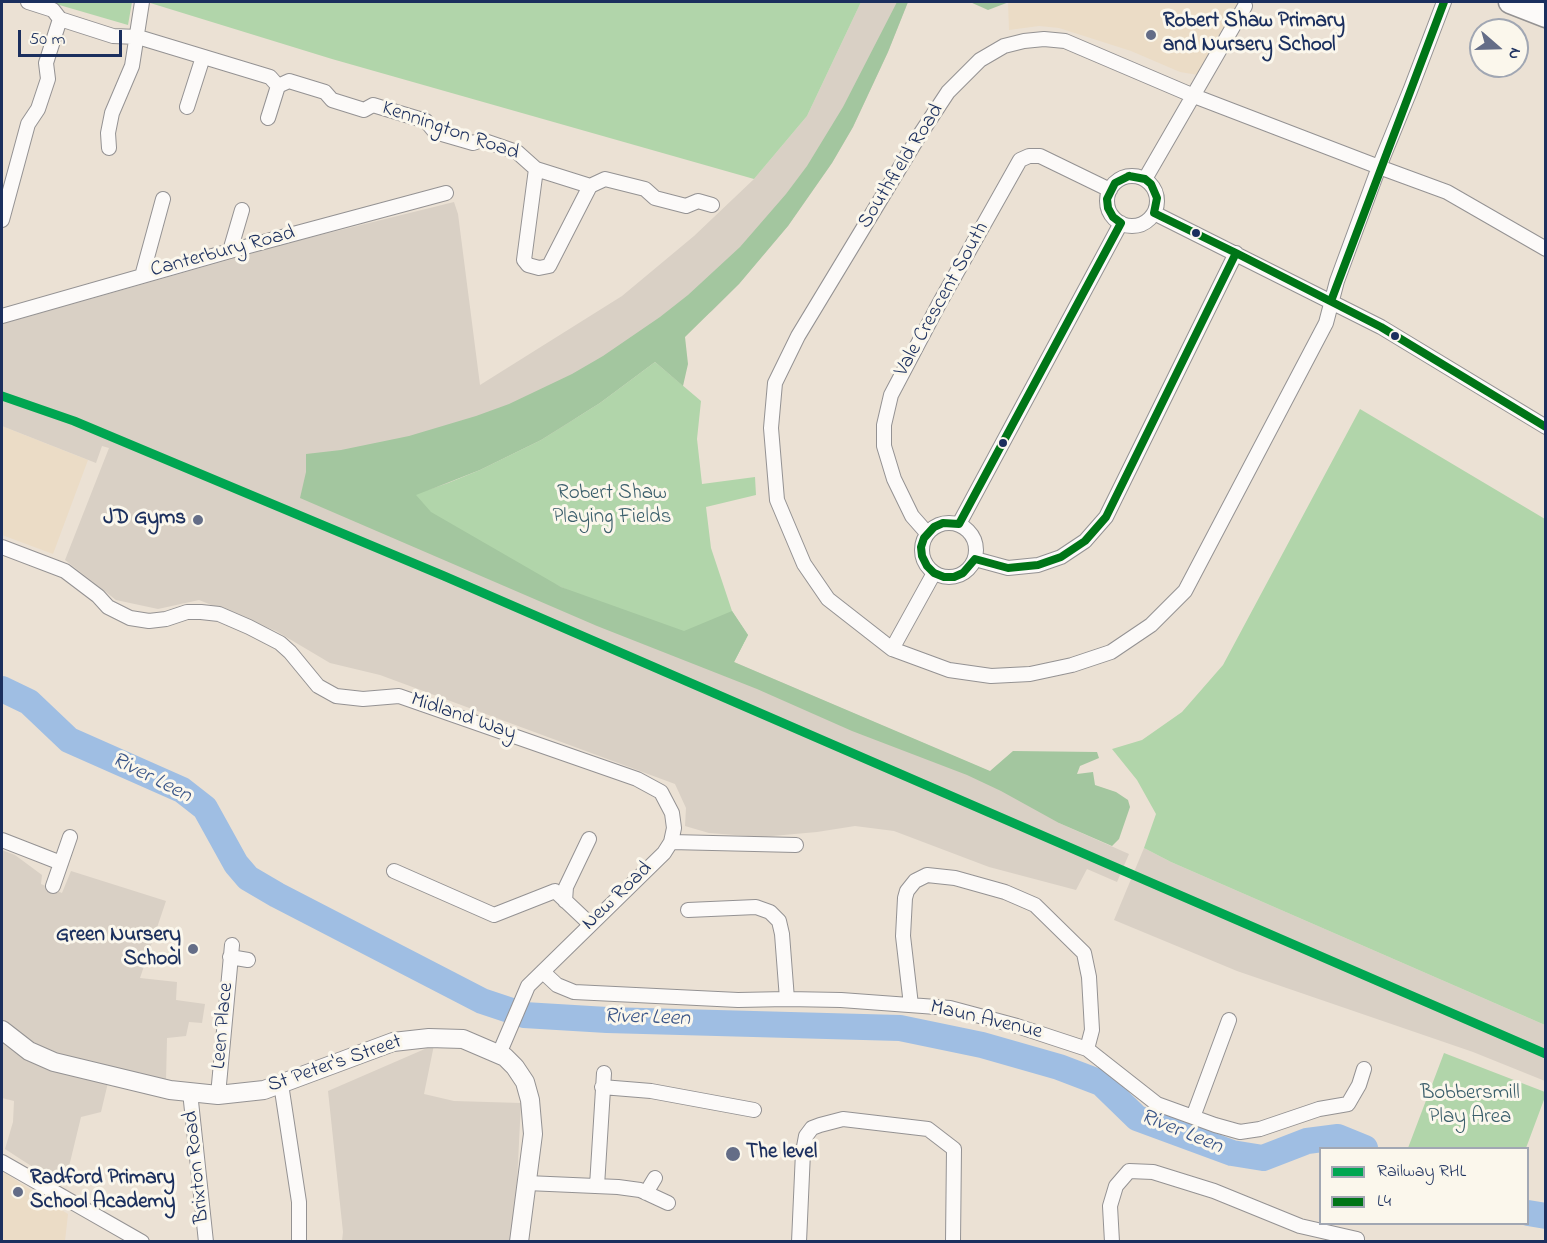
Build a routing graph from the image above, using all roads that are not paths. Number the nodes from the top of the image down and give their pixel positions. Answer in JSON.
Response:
{"nodes":[{"id":1,"x":28,"y":2,"type":"edge"},
{"id":2,"x":142,"y":2,"type":"edge"},
{"id":3,"x":1444,"y":2,"type":"edge"},
{"id":4,"x":1510,"y":2,"type":"edge"},
{"id":5,"x":1245,"y":6,"type":"dead end"},
{"id":6,"x":1545,"y":16,"type":"edge"},
{"id":7,"x":60,"y":19,"type":"junction"},
{"id":8,"x":138,"y":37,"type":"junction"},
{"id":9,"x":203,"y":57,"type":"junction"},
{"id":10,"x":278,"y":86,"type":"junction"},
{"id":11,"x":1194,"y":96,"type":"junction"},
{"id":12,"x":188,"y":106,"type":"dead end"},
{"id":13,"x":268,"y":118,"type":"dead end"},
{"id":14,"x":109,"y":148,"type":"dead end"},
{"id":15,"x":1379,"y":167,"type":"junction"},
{"id":16,"x":536,"y":169,"type":"junction"},
{"id":17,"x":1144,"y":179,"type":"junction"},
{"id":18,"x":590,"y":186,"type":"junction"},
{"id":19,"x":1110,"y":189,"type":"junction"},
{"id":20,"x":446,"y":193,"type":"dead end"},
{"id":21,"x":163,"y":199,"type":"dead end"},
{"id":22,"x":712,"y":205,"type":"dead end"},
{"id":23,"x":242,"y":210,"type":"dead end"},
{"id":24,"x":1154,"y":213,"type":"junction"},
{"id":25,"x":2,"y":220,"type":"edge"},
{"id":26,"x":1120,"y":223,"type":"junction"},
{"id":27,"x":1545,"y":249,"type":"edge"},
{"id":28,"x":230,"y":251,"type":"junction"},
{"id":29,"x":1236,"y":253,"type":"junction"},
{"id":30,"x":142,"y":276,"type":"junction"},
{"id":31,"x":1331,"y":301,"type":"junction"},
{"id":32,"x":2,"y":316,"type":"edge"},
{"id":33,"x":1545,"y":427,"type":"edge"},
{"id":34,"x":959,"y":524,"type":"junction"},
{"id":35,"x":927,"y":533,"type":"junction"},
{"id":36,"x":2,"y":546,"type":"edge"},
{"id":37,"x":975,"y":559,"type":"junction"},
{"id":38,"x":934,"y":573,"type":"junction"},
{"id":39,"x":892,"y":650,"type":"junction"},
{"id":40,"x":70,"y":837,"type":"dead end"},
{"id":41,"x":589,"y":839,"type":"dead end"},
{"id":42,"x":2,"y":840,"type":"edge"},
{"id":43,"x":672,"y":842,"type":"junction"},
{"id":44,"x":795,"y":845,"type":"dead end"},
{"id":45,"x":61,"y":863,"type":"junction"},
{"id":46,"x":394,"y":871,"type":"dead end"},
{"id":47,"x":53,"y":886,"type":"dead end"},
{"id":48,"x":565,"y":901,"type":"junction"},
{"id":49,"x":688,"y":910,"type":"dead end"},
{"id":50,"x":590,"y":924,"type":"junction"},
{"id":51,"x":248,"y":960,"type":"dead end"},
{"id":52,"x":543,"y":972,"type":"junction"},
{"id":53,"x":787,"y":999,"type":"junction"},
{"id":54,"x":911,"y":1005,"type":"junction"},
{"id":55,"x":1231,"y":1028,"type":"dead end"},
{"id":56,"x":2,"y":1030,"type":"edge"},
{"id":57,"x":1087,"y":1048,"type":"junction"},
{"id":58,"x":499,"y":1054,"type":"junction"},
{"id":59,"x":1364,"y":1069,"type":"dead end"},
{"id":60,"x":281,"y":1084,"type":"junction"},
{"id":61,"x":190,"y":1092,"type":"junction"},
{"id":62,"x":656,"y":1092,"type":"junction"},
{"id":63,"x":218,"y":1095,"type":"junction"},
{"id":64,"x":655,"y":1107,"type":"dead end"},
{"id":65,"x":754,"y":1110,"type":"dead end"},
{"id":66,"x":1193,"y":1117,"type":"junction"},
{"id":67,"x":2,"y":1162,"type":"edge"},
{"id":68,"x":655,"y":1178,"type":"dead end"},
{"id":69,"x":527,"y":1184,"type":"junction"},
{"id":70,"x":597,"y":1186,"type":"junction"},
{"id":71,"x":646,"y":1193,"type":"junction"},
{"id":72,"x":668,"y":1203,"type":"dead end"},
{"id":73,"x":1112,"y":1237,"type":"edge"},
{"id":74,"x":127,"y":1238,"type":"edge"},
{"id":75,"x":1357,"y":1239,"type":"dead end"},
{"id":76,"x":142,"y":1242,"type":"edge"},
{"id":77,"x":206,"y":1242,"type":"edge"},
{"id":78,"x":299,"y":1242,"type":"edge"},
{"id":79,"x":519,"y":1242,"type":"edge"},
{"id":80,"x":799,"y":1242,"type":"edge"},
{"id":81,"x":953,"y":1242,"type":"edge"},
{"id":82,"x":1124,"y":1242,"type":"edge"}],
"edges":[{"from":1,"to":7,"type":"street","name":"Kennington Road"},
{"from":2,"to":8,"type":"street"},
{"from":3,"to":15,"type":"street","name":"Southfield Road"},
{"from":4,"to":6,"type":"highway"},
{"from":5,"to":11,"type":"street"},
{"from":7,"to":8,"type":"street","name":"Kennington Road"},
{"from":7,"to":25,"type":"street"},
{"from":8,"to":9,"type":"street","name":"Kennington Road"},
{"from":8,"to":14,"type":"street"},
{"from":9,"to":10,"type":"street","name":"Kennington Road"},
{"from":9,"to":12,"type":"street"},
{"from":10,"to":13,"type":"street"},
{"from":10,"to":16,"type":"street","name":"Kennington Road"},
{"from":11,"to":15,"type":"street","name":"Southfield Road"},
{"from":11,"to":17,"type":"street"},
{"from":11,"to":39,"type":"street","name":"Southfield Road"},
{"from":15,"to":27,"type":"street","name":"Southfield Road"},
{"from":15,"to":31,"type":"street","name":"Southfield Road"},
{"from":16,"to":18,"type":"street","name":"Kennington Road"},
{"from":16,"to":18,"type":"street","name":"Kennington Road"},
{"from":17,"to":19,"type":"street"},
{"from":17,"to":24,"type":"street"},
{"from":18,"to":22,"type":"street","name":"Kennington Road"},
{"from":19,"to":26,"type":"street"},
{"from":19,"to":35,"type":"street","name":"Vale Crescent South"},
{"from":20,"to":28,"type":"street","name":"Canterbury Road"},
{"from":21,"to":30,"type":"street"},
{"from":23,"to":28,"type":"street"},
{"from":24,"to":26,"type":"street"},
{"from":24,"to":29,"type":"street"},
{"from":26,"to":34,"type":"street"},
{"from":28,"to":30,"type":"street","name":"Canterbury Road"},
{"from":29,"to":31,"type":"street"},
{"from":29,"to":37,"type":"street"},
{"from":30,"to":32,"type":"street","name":"Canterbury Road"},
{"from":31,"to":33,"type":"street"},
{"from":31,"to":39,"type":"street","name":"Southfield Road"},
{"from":34,"to":35,"type":"street"},
{"from":34,"to":37,"type":"street"},
{"from":35,"to":38,"type":"street"},
{"from":36,"to":43,"type":"street","name":"Midland Way"},
{"from":37,"to":38,"type":"street"},
{"from":38,"to":39,"type":"street"},
{"from":40,"to":45,"type":"street"},
{"from":41,"to":48,"type":"street"},
{"from":42,"to":45,"type":"street"},
{"from":43,"to":44,"type":"street"},
{"from":43,"to":50,"type":"street","name":"New Road"},
{"from":45,"to":47,"type":"street"},
{"from":46,"to":48,"type":"street"},
{"from":48,"to":50,"type":"street"},
{"from":49,"to":53,"type":"street"},
{"from":50,"to":52,"type":"street","name":"New Road"},
{"from":51,"to":63,"type":"street","name":"Leen Place"},
{"from":52,"to":53,"type":"street","name":"Maun Avenue"},
{"from":52,"to":58,"type":"street","name":"New Road"},
{"from":53,"to":54,"type":"street","name":"Maun Avenue"},
{"from":54,"to":57,"type":"street","name":"Maun Avenue"},
{"from":54,"to":57,"type":"street"},
{"from":55,"to":66,"type":"street"},
{"from":56,"to":61,"type":"street","name":"St Peter's Street"},
{"from":57,"to":66,"type":"street","name":"Maun Avenue"},
{"from":58,"to":60,"type":"street","name":"St Peter's Street"},
{"from":58,"to":69,"type":"street"},
{"from":59,"to":66,"type":"street","name":"Maun Avenue"},
{"from":60,"to":63,"type":"street","name":"St Peter's Street"},
{"from":60,"to":78,"type":"street"},
{"from":61,"to":63,"type":"street","name":"St Peter's Street"},
{"from":61,"to":77,"type":"street","name":"Brixton Road"},
{"from":62,"to":64,"type":"street"},
{"from":62,"to":65,"type":"street"},
{"from":62,"to":70,"type":"street"},
{"from":67,"to":74,"type":"street"},
{"from":68,"to":71,"type":"street"},
{"from":69,"to":70,"type":"street"},
{"from":69,"to":79,"type":"street"},
{"from":70,"to":71,"type":"street"},
{"from":71,"to":72,"type":"street"},
{"from":73,"to":75,"type":"street"},
{"from":73,"to":82,"type":"street"},
{"from":74,"to":76,"type":"street"},
{"from":80,"to":81,"type":"street"}]}
